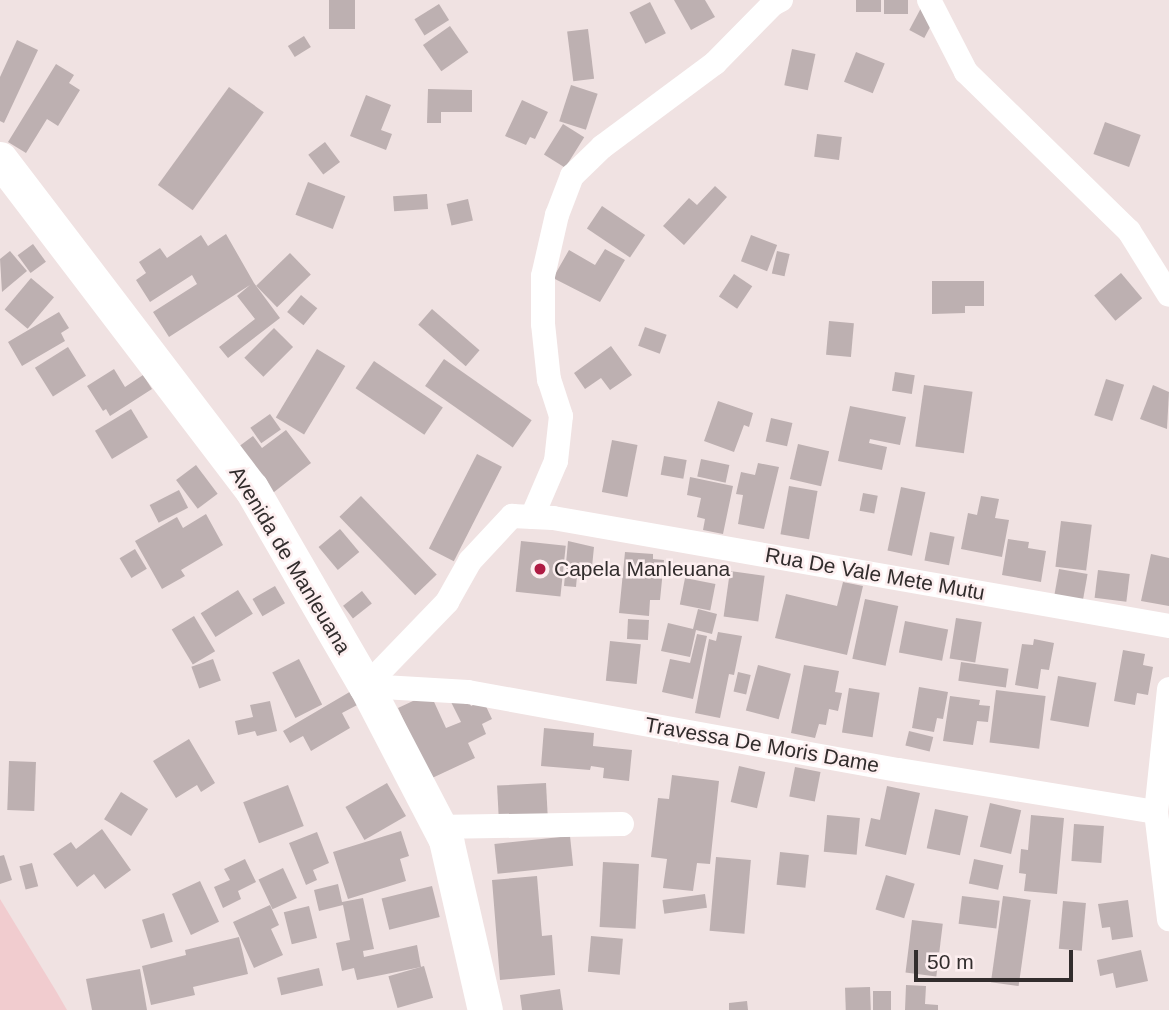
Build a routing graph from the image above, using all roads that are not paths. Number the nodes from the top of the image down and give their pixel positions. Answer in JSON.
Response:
{"nodes":[{"id":1,"x":781,"y":0,"type":"edge"},
{"id":2,"x":929,"y":0,"type":"edge"},
{"id":3,"x":0,"y":159,"type":"edge"},
{"id":4,"x":1169,"y":295,"type":"edge"},
{"id":5,"x":532,"y":517,"type":"junction"},
{"id":6,"x":1169,"y":626,"type":"edge"},
{"id":7,"x":366,"y":686,"type":"junction"},
{"id":8,"x":1169,"y":689,"type":"edge"},
{"id":9,"x":1156,"y":812,"type":"junction"},
{"id":10,"x":622,"y":824,"type":"dead end"},
{"id":11,"x":438,"y":827,"type":"junction"},
{"id":12,"x":1169,"y":919,"type":"edge"},
{"id":13,"x":485,"y":1010,"type":"edge"}],
"edges":[{"from":1,"to":5,"type":"street"},
{"from":2,"to":4,"type":"street"},
{"from":3,"to":7,"type":"street","name":"Avenida de Manleuana"},
{"from":5,"to":6,"type":"street","name":"Rua De Vale Mete Mutu"},
{"from":5,"to":7,"type":"street","name":"Rua De Vale Mete Mutu"},
{"from":7,"to":9,"type":"street","name":"Travessa De Moris Dame"},
{"from":7,"to":11,"type":"street","name":"Avenida de Manleuana"},
{"from":8,"to":9,"type":"street"},
{"from":9,"to":12,"type":"street"},
{"from":10,"to":11,"type":"street"},
{"from":11,"to":13,"type":"street","name":"Avenida de Manleuana"}]}
